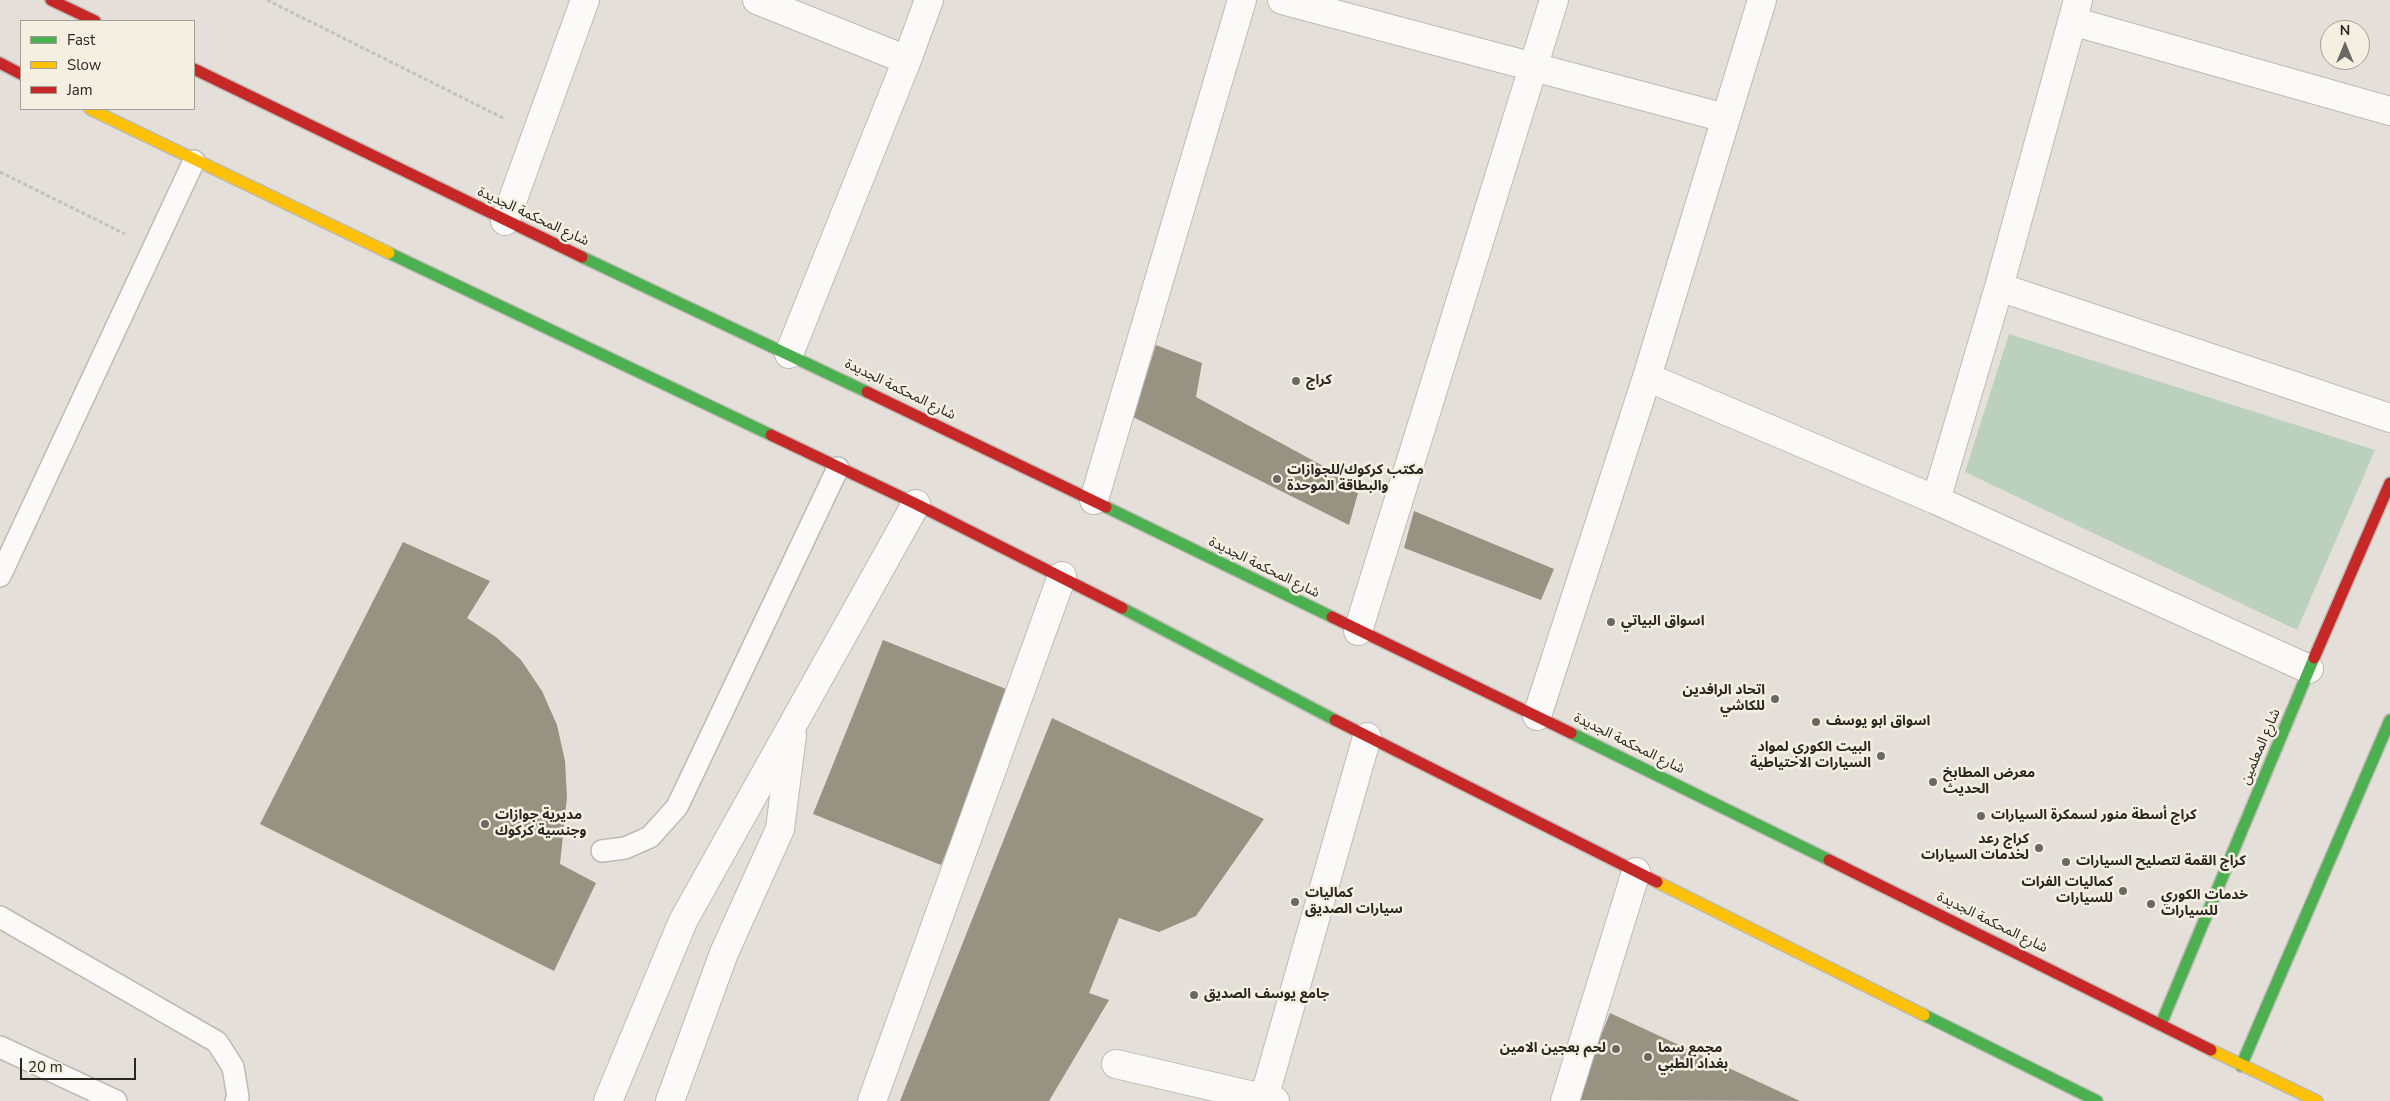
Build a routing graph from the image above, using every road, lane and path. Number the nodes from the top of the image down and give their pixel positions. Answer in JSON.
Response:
{"nodes":[{"id":1,"x":51,"y":0,"type":"edge"},
{"id":2,"x":266,"y":0,"type":"edge"},
{"id":3,"x":585,"y":0,"type":"edge"},
{"id":4,"x":757,"y":0,"type":"edge"},
{"id":5,"x":929,"y":0,"type":"edge"},
{"id":6,"x":1242,"y":0,"type":"edge"},
{"id":7,"x":1282,"y":0,"type":"edge"},
{"id":8,"x":1554,"y":0,"type":"edge"},
{"id":9,"x":1762,"y":0,"type":"edge"},
{"id":10,"x":2075,"y":11,"type":"edge"},
{"id":11,"x":93,"y":20,"type":"edge"},
{"id":12,"x":907,"y":60,"type":"junction"},
{"id":13,"x":0,"y":63,"type":"edge"},
{"id":14,"x":1534,"y":68,"type":"junction"},
{"id":15,"x":195,"y":69,"type":"edge"},
{"id":16,"x":20,"y":73,"type":"edge"},
{"id":17,"x":92,"y":110,"type":"edge"},
{"id":18,"x":2390,"y":111,"type":"edge"},
{"id":19,"x":1725,"y":118,"type":"junction"},
{"id":20,"x":536,"y":134,"type":"junction"},
{"id":21,"x":194,"y":161,"type":"junction"},
{"id":22,"x":0,"y":172,"type":"edge"},
{"id":23,"x":505,"y":221,"type":"junction"},
{"id":24,"x":154,"y":248,"type":"junction"},
{"id":25,"x":1998,"y":287,"type":"junction"},
{"id":26,"x":789,"y":354,"type":"junction"},
{"id":27,"x":1647,"y":377,"type":"junction"},
{"id":28,"x":2390,"y":418,"type":"edge"},
{"id":29,"x":838,"y":468,"type":"junction"},
{"id":30,"x":2390,"y":483,"type":"edge"},
{"id":31,"x":1094,"y":500,"type":"junction"},
{"id":32,"x":1936,"y":500,"type":"junction"},
{"id":33,"x":916,"y":504,"type":"junction"},
{"id":34,"x":0,"y":576,"type":"edge"},
{"id":35,"x":1062,"y":576,"type":"junction"},
{"id":36,"x":1358,"y":631,"type":"junction"},
{"id":37,"x":2309,"y":669,"type":"junction"},
{"id":38,"x":1537,"y":716,"type":"junction"},
{"id":39,"x":794,"y":720,"type":"junction"},
{"id":40,"x":2390,"y":720,"type":"edge"},
{"id":41,"x":1367,"y":737,"type":"junction"},
{"id":42,"x":602,"y":851,"type":"dead end"},
{"id":43,"x":1636,"y":872,"type":"junction"},
{"id":44,"x":0,"y":916,"type":"edge"},
{"id":45,"x":2162,"y":1024,"type":"junction"},
{"id":46,"x":0,"y":1047,"type":"edge"},
{"id":47,"x":1116,"y":1064,"type":"dead end"},
{"id":48,"x":2241,"y":1066,"type":"junction"},
{"id":49,"x":1270,"y":1100,"type":"edge"},
{"id":50,"x":116,"y":1101,"type":"edge"},
{"id":51,"x":236,"y":1101,"type":"edge"},
{"id":52,"x":608,"y":1101,"type":"edge"},
{"id":53,"x":670,"y":1101,"type":"edge"},
{"id":54,"x":872,"y":1101,"type":"edge"},
{"id":55,"x":1565,"y":1101,"type":"edge"},
{"id":56,"x":2097,"y":1101,"type":"edge"},
{"id":57,"x":2317,"y":1101,"type":"edge"}],
"edges":[{"from":1,"to":11,"type":"main road"},
{"from":2,"to":20,"type":"path"},
{"from":3,"to":20,"type":"street"},
{"from":4,"to":12,"type":"street"},
{"from":5,"to":12,"type":"street"},
{"from":6,"to":31,"type":"street"},
{"from":7,"to":14,"type":"street"},
{"from":8,"to":14,"type":"street"},
{"from":9,"to":19,"type":"street"},
{"from":10,"to":18,"type":"street"},
{"from":10,"to":25,"type":"street"},
{"from":12,"to":26,"type":"street"},
{"from":13,"to":16,"type":"main road"},
{"from":14,"to":19,"type":"street"},
{"from":14,"to":36,"type":"street"},
{"from":15,"to":23,"type":"main road","name":"شارع المحكمة الجديدة"},
{"from":17,"to":21,"type":"main road"},
{"from":19,"to":27,"type":"street"},
{"from":20,"to":23,"type":"street"},
{"from":21,"to":24,"type":"lane"},
{"from":21,"to":29,"type":"main road"},
{"from":22,"to":24,"type":"path"},
{"from":23,"to":26,"type":"main road","name":"شارع المحكمة الجديدة"},
{"from":24,"to":34,"type":"lane"},
{"from":25,"to":28,"type":"street"},
{"from":25,"to":32,"type":"street"},
{"from":26,"to":31,"type":"main road","name":"شارع المحكمة الجديدة"},
{"from":27,"to":32,"type":"street"},
{"from":27,"to":38,"type":"street"},
{"from":29,"to":33,"type":"main road"},
{"from":29,"to":42,"type":"lane"},
{"from":30,"to":37,"type":"main road","name":"شارع المعلمين"},
{"from":31,"to":36,"type":"main road","name":"شارع المحكمة الجديدة"},
{"from":32,"to":37,"type":"street"},
{"from":33,"to":35,"type":"main road"},
{"from":33,"to":39,"type":"street"},
{"from":35,"to":41,"type":"main road"},
{"from":35,"to":54,"type":"street"},
{"from":36,"to":38,"type":"main road","name":"شارع المحكمة الجديدة"},
{"from":37,"to":45,"type":"main road","name":"شارع المعلمين"},
{"from":38,"to":45,"type":"main road","name":"شارع المحكمة الجديدة"},
{"from":39,"to":52,"type":"street"},
{"from":39,"to":53,"type":"street"},
{"from":40,"to":48,"type":"main road"},
{"from":41,"to":43,"type":"main road"},
{"from":41,"to":49,"type":"street"},
{"from":43,"to":55,"type":"street"},
{"from":43,"to":56,"type":"main road"},
{"from":44,"to":51,"type":"lane"},
{"from":45,"to":48,"type":"main road","name":"شارع المحكمة الجديدة"},
{"from":46,"to":50,"type":"lane"},
{"from":47,"to":49,"type":"street"},
{"from":48,"to":57,"type":"main road","name":"شارع المحكمة الجديدة"}]}
